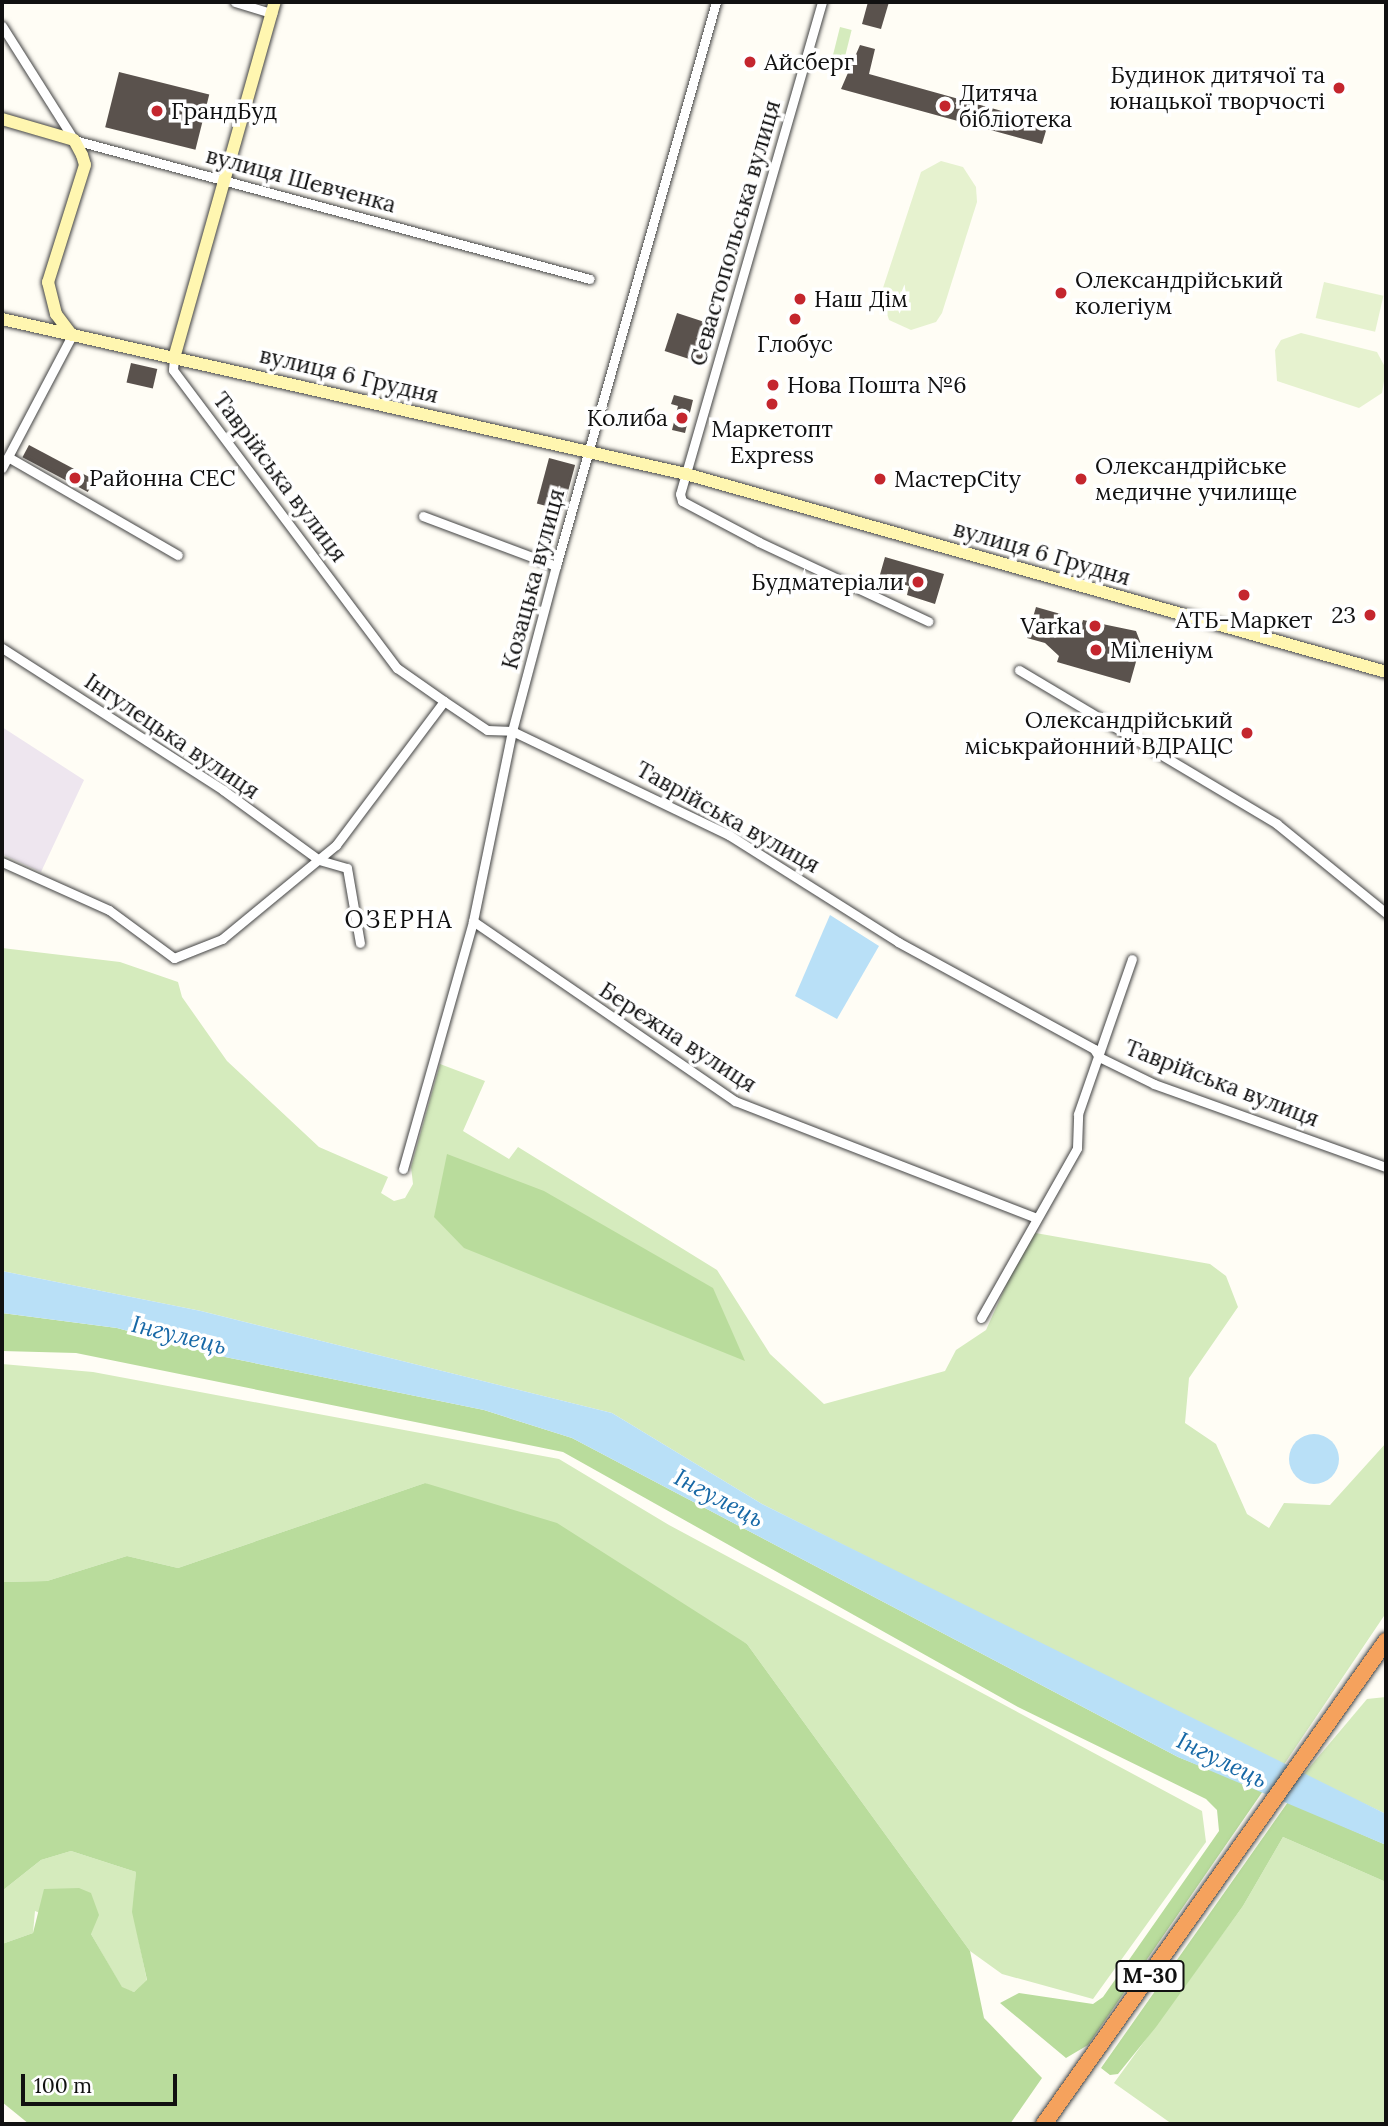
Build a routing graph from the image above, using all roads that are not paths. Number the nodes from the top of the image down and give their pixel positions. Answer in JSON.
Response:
{"nodes":[{"id":1,"x":235,"y":2,"type":"edge"},
{"id":2,"x":716,"y":2,"type":"edge"},
{"id":3,"x":822,"y":2,"type":"edge"},
{"id":4,"x":273,"y":7,"type":"edge"},
{"id":5,"x":2,"y":26,"type":"edge"},
{"id":6,"x":2,"y":119,"type":"edge"},
{"id":7,"x":74,"y":140,"type":"junction"},
{"id":8,"x":223,"y":180,"type":"junction"},
{"id":9,"x":590,"y":279,"type":"dead end"},
{"id":10,"x":2,"y":319,"type":"edge"},
{"id":11,"x":72,"y":335,"type":"junction"},
{"id":12,"x":174,"y":358,"type":"junction"},
{"id":13,"x":589,"y":450,"type":"junction"},
{"id":14,"x":8,"y":457,"type":"junction"},
{"id":15,"x":2,"y":468,"type":"edge"},
{"id":16,"x":686,"y":474,"type":"junction"},
{"id":17,"x":423,"y":516,"type":"dead end"},
{"id":18,"x":178,"y":555,"type":"dead end"},
{"id":19,"x":556,"y":566,"type":"junction"},
{"id":20,"x":929,"y":621,"type":"dead end"},
{"id":21,"x":2,"y":648,"type":"edge"},
{"id":22,"x":1019,"y":670,"type":"dead end"},
{"id":23,"x":1386,"y":672,"type":"edge"},
{"id":24,"x":444,"y":701,"type":"junction"},
{"id":25,"x":512,"y":732,"type":"junction"},
{"id":26,"x":318,"y":860,"type":"junction"},
{"id":27,"x":2,"y":862,"type":"edge"},
{"id":28,"x":1386,"y":913,"type":"edge"},
{"id":29,"x":473,"y":920,"type":"junction"},
{"id":30,"x":360,"y":943,"type":"dead end"},
{"id":31,"x":1132,"y":959,"type":"dead end"},
{"id":32,"x":1098,"y":1057,"type":"junction"},
{"id":33,"x":1386,"y":1167,"type":"edge"},
{"id":34,"x":403,"y":1169,"type":"dead end"},
{"id":35,"x":1034,"y":1217,"type":"junction"},
{"id":36,"x":981,"y":1318,"type":"dead end"},
{"id":37,"x":1386,"y":1641,"type":"edge"},
{"id":38,"x":1044,"y":2124,"type":"edge"}],
"edges":[{"from":1,"to":4,"type":"street"},
{"from":2,"to":13,"type":"street","name":"Козацька вулиця"},
{"from":3,"to":16,"type":"street","name":"Севастопольська вулиця"},
{"from":4,"to":8,"type":"street"},
{"from":5,"to":7,"type":"street"},
{"from":6,"to":7,"type":"street","name":"вулиця Шевченка"},
{"from":7,"to":8,"type":"street","name":"вулиця Шевченка"},
{"from":7,"to":11,"type":"street"},
{"from":8,"to":9,"type":"street","name":"вулиця Шевченка"},
{"from":8,"to":12,"type":"street"},
{"from":10,"to":11,"type":"street","name":"вулиця 6 Грудня"},
{"from":11,"to":12,"type":"street","name":"вулиця 6 Грудня"},
{"from":11,"to":14,"type":"street"},
{"from":12,"to":13,"type":"street","name":"вулиця 6 Грудня"},
{"from":12,"to":24,"type":"street","name":"Таврійська вулиця"},
{"from":13,"to":16,"type":"street","name":"вулиця 6 Грудня"},
{"from":13,"to":19,"type":"street","name":"Козацька вулиця"},
{"from":14,"to":15,"type":"street"},
{"from":14,"to":18,"type":"street"},
{"from":16,"to":20,"type":"street"},
{"from":16,"to":23,"type":"street","name":"вулиця 6 Грудня"},
{"from":17,"to":19,"type":"street"},
{"from":19,"to":25,"type":"street","name":"Козацька вулиця"},
{"from":21,"to":26,"type":"street","name":"Інгулецька вулиця"},
{"from":22,"to":28,"type":"street"},
{"from":24,"to":25,"type":"street","name":"Таврійська вулиця"},
{"from":24,"to":26,"type":"street"},
{"from":25,"to":29,"type":"street","name":"Козацька вулиця"},
{"from":25,"to":32,"type":"street","name":"Таврійська вулиця"},
{"from":26,"to":27,"type":"street"},
{"from":26,"to":30,"type":"street","name":"Інгулецька вулиця"},
{"from":29,"to":34,"type":"street","name":"Козацька вулиця"},
{"from":29,"to":35,"type":"street","name":"Бережна вулиця"},
{"from":31,"to":32,"type":"street"},
{"from":32,"to":33,"type":"street","name":"Таврійська вулиця"},
{"from":32,"to":35,"type":"street"},
{"from":35,"to":36,"type":"street"},
{"from":37,"to":38,"type":"highway","number":"М-30"}]}
